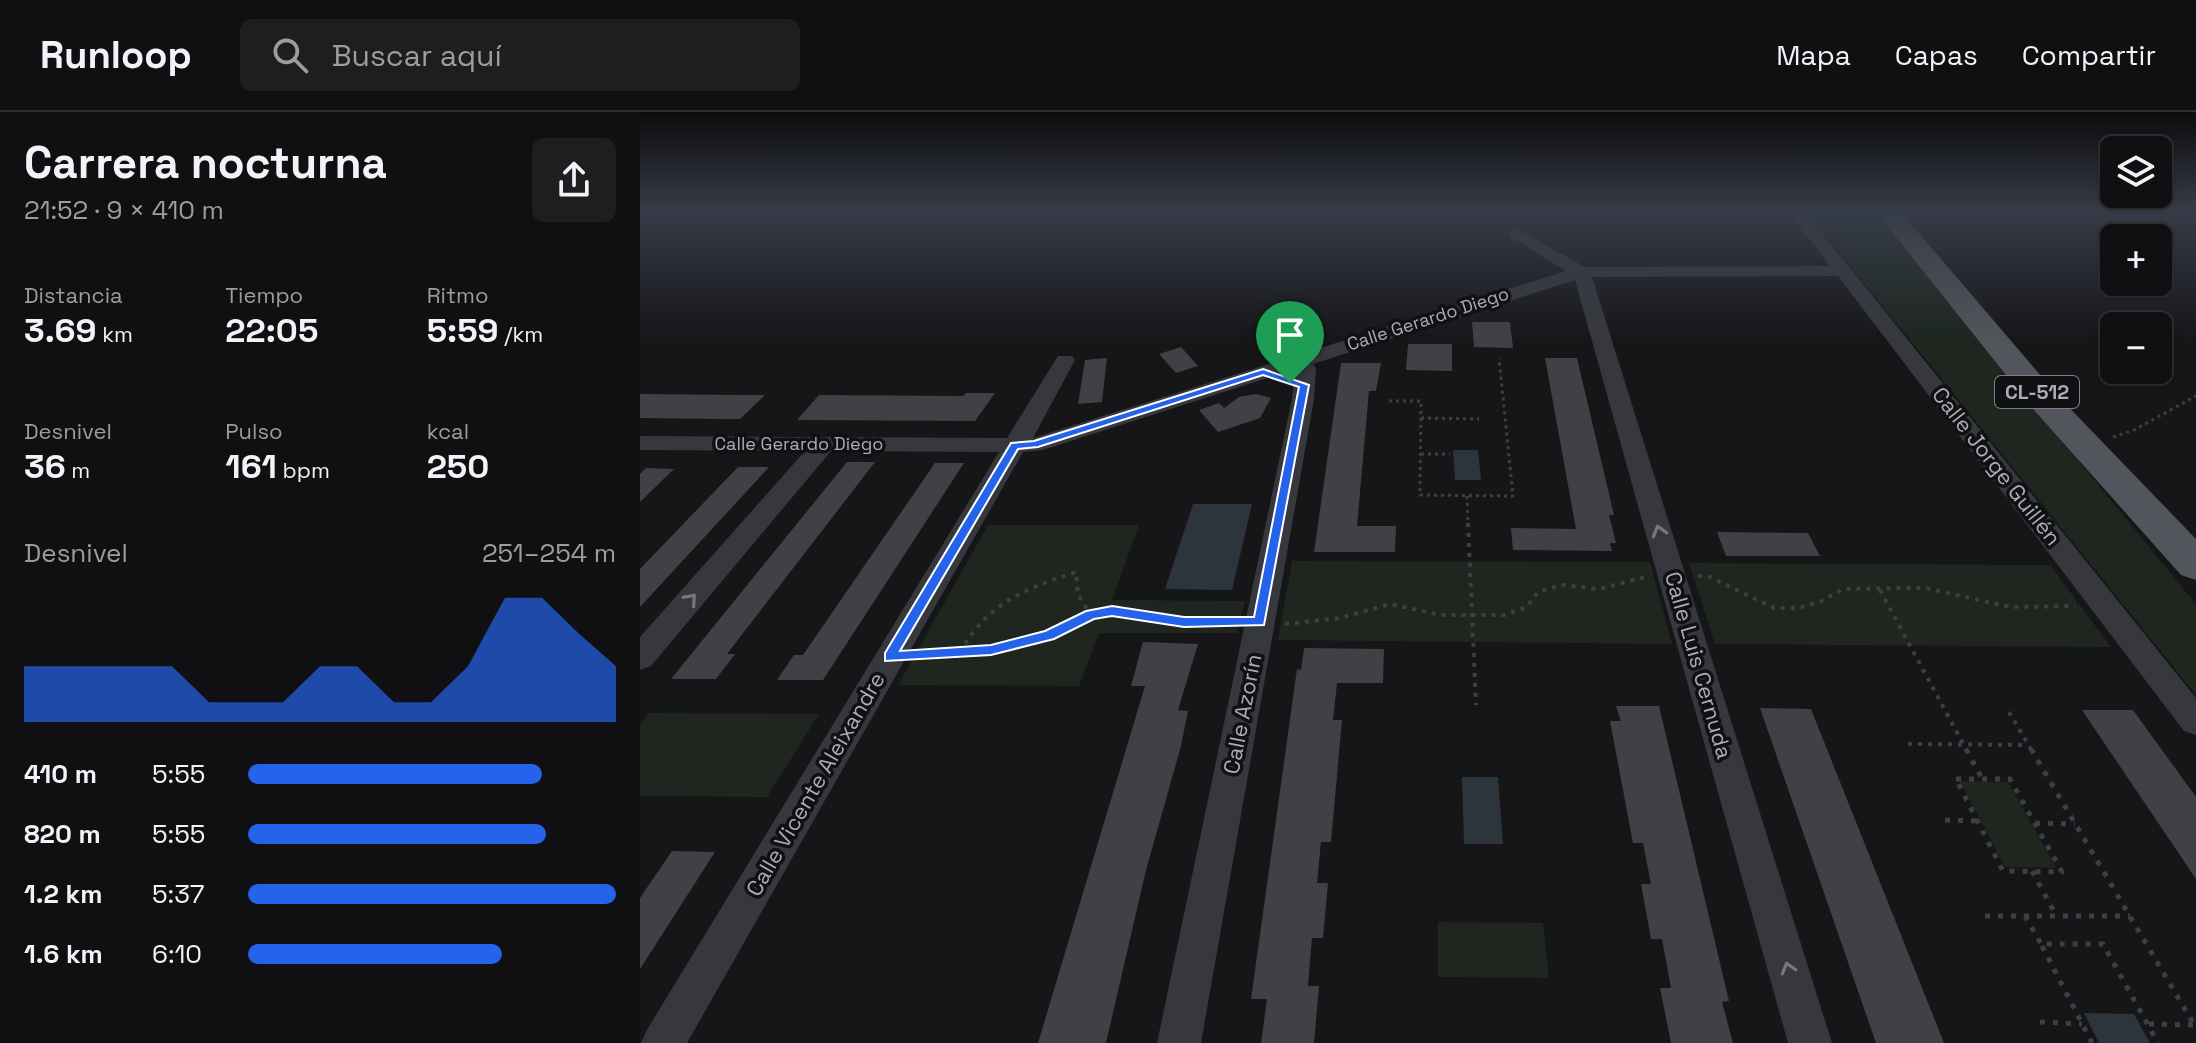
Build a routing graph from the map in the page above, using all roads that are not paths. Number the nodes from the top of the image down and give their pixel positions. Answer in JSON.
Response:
{"nodes":[{"id":1,"x":1549,"y":255,"type":"edge"},
{"id":2,"x":1832,"y":255,"type":"edge"},
{"id":3,"x":1925,"y":255,"type":"edge"},
{"id":4,"x":1844,"y":271,"type":"junction"},
{"id":5,"x":1584,"y":279,"type":"junction"},
{"id":6,"x":1065,"y":360,"type":"dead end"},
{"id":7,"x":1302,"y":372,"type":"junction"},
{"id":8,"x":640,"y":443,"type":"edge"},
{"id":9,"x":824,"y":444,"type":"junction"},
{"id":10,"x":1014,"y":446,"type":"junction"},
{"id":11,"x":2196,"y":565,"type":"edge"},
{"id":12,"x":640,"y":658,"type":"edge"},
{"id":13,"x":2196,"y":722,"type":"edge"},
{"id":14,"x":663,"y":1043,"type":"edge"},
{"id":15,"x":1179,"y":1043,"type":"edge"},
{"id":16,"x":1810,"y":1043,"type":"edge"}],
"edges":[{"from":1,"to":5,"type":"street"},
{"from":2,"to":4,"type":"street","name":"Calle Jorge Guillén"},
{"from":3,"to":11,"type":"main road","number":"CL-512"},
{"from":4,"to":5,"type":"street","name":"Calle Gerardo Diego"},
{"from":4,"to":13,"type":"street","name":"Calle Jorge Guillén"},
{"from":5,"to":7,"type":"street","name":"Calle Gerardo Diego"},
{"from":16,"to":5,"type":"street","name":"Calle Luis Cernuda","one_way":true},
{"from":6,"to":10,"type":"street","name":"Calle Vicente Aleixandre"},
{"from":7,"to":10,"type":"street","name":"Calle Gerardo Diego"},
{"from":7,"to":15,"type":"street","name":"Calle Azorín"},
{"from":8,"to":9,"type":"street","name":"Calle Gerardo Diego"},
{"from":9,"to":10,"type":"street","name":"Calle Gerardo Diego"},
{"from":12,"to":9,"type":"street","one_way":true},
{"from":10,"to":14,"type":"street","name":"Calle Vicente Aleixandre"}]}
